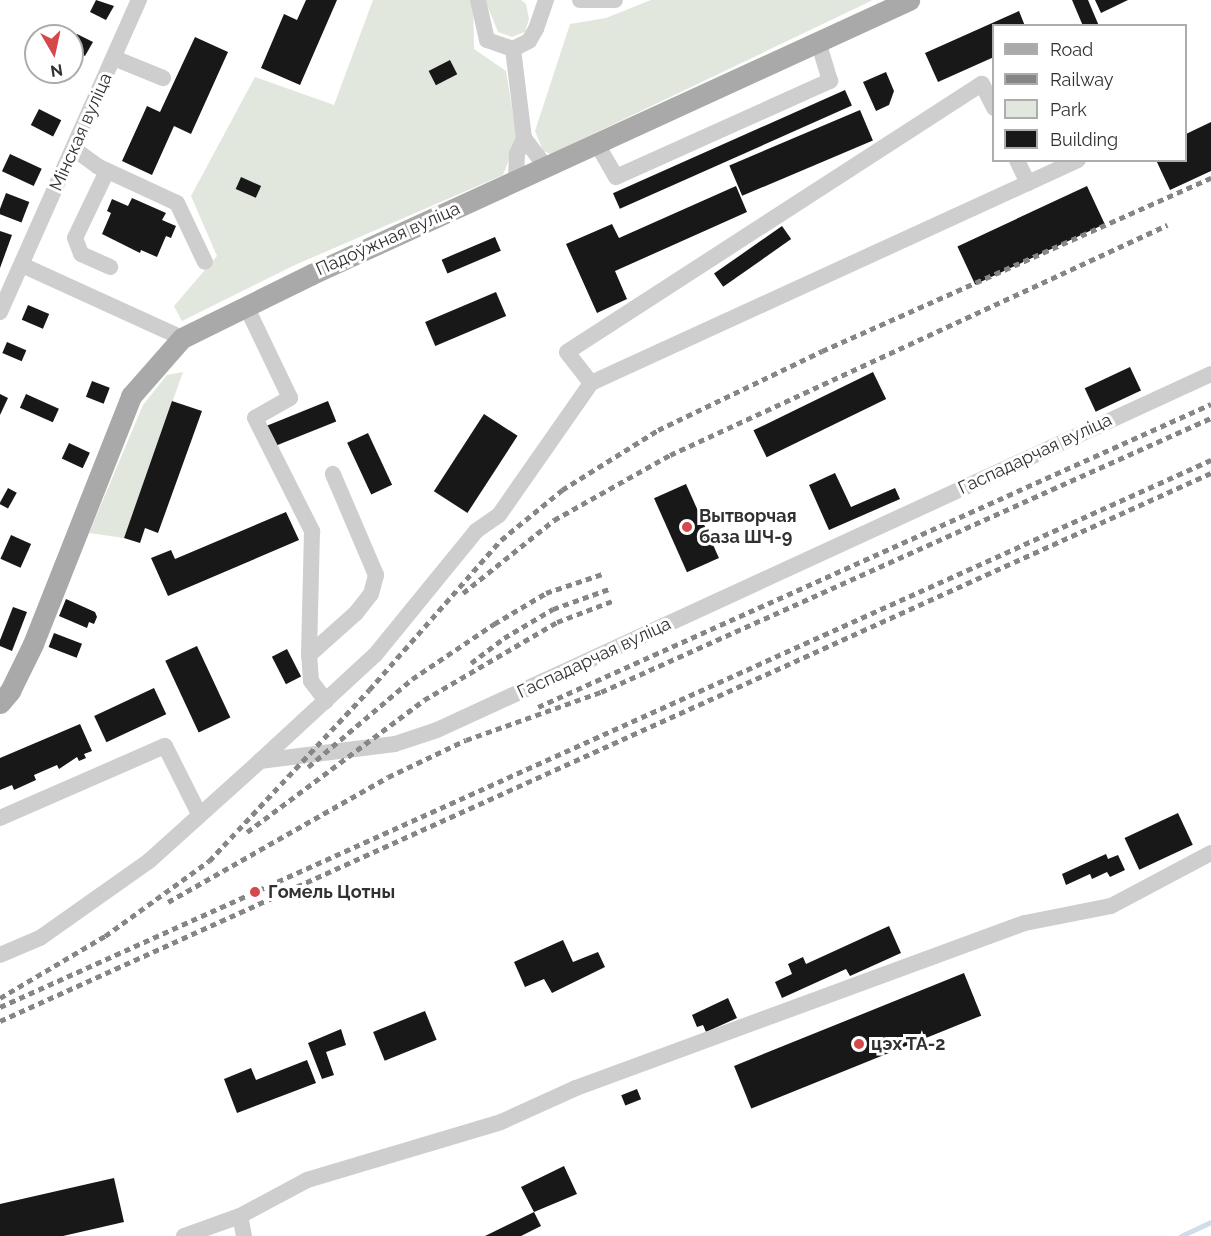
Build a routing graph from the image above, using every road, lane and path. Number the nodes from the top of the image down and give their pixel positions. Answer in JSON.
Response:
{"nodes":[{"id":1,"x":139,"y":0,"type":"edge"},
{"id":2,"x":478,"y":0,"type":"edge"},
{"id":3,"x":546,"y":0,"type":"edge"},
{"id":4,"x":580,"y":0,"type":"edge"},
{"id":5,"x":615,"y":0,"type":"edge"},
{"id":6,"x":909,"y":0,"type":"edge"},
{"id":7,"x":818,"y":41,"type":"junction"},
{"id":8,"x":513,"y":49,"type":"junction"},
{"id":9,"x":114,"y":58,"type":"junction"},
{"id":10,"x":163,"y":78,"type":"dead end"},
{"id":11,"x":988,"y":82,"type":"edge"},
{"id":12,"x":992,"y":103,"type":"edge"},
{"id":13,"x":524,"y":138,"type":"junction"},
{"id":14,"x":597,"y":144,"type":"junction"},
{"id":15,"x":74,"y":149,"type":"junction"},
{"id":16,"x":1018,"y":162,"type":"edge"},
{"id":17,"x":1074,"y":162,"type":"edge"},
{"id":18,"x":546,"y":167,"type":"junction"},
{"id":19,"x":107,"y":171,"type":"junction"},
{"id":20,"x":516,"y":181,"type":"junction"},
{"id":21,"x":1028,"y":183,"type":"junction"},
{"id":22,"x":205,"y":262,"type":"dead end"},
{"id":23,"x":22,"y":265,"type":"junction"},
{"id":24,"x":110,"y":267,"type":"dead end"},
{"id":25,"x":246,"y":306,"type":"junction"},
{"id":26,"x":0,"y":312,"type":"edge"},
{"id":27,"x":182,"y":338,"type":"junction"},
{"id":28,"x":1211,"y":374,"type":"edge"},
{"id":29,"x":591,"y":383,"type":"junction"},
{"id":30,"x":333,"y":474,"type":"dead end"},
{"id":31,"x":309,"y":655,"type":"junction"},
{"id":32,"x":1,"y":700,"type":"edge"},
{"id":33,"x":326,"y":701,"type":"junction"},
{"id":34,"x":260,"y":761,"type":"junction"},
{"id":35,"x":199,"y":814,"type":"junction"},
{"id":36,"x":0,"y":818,"type":"edge"},
{"id":37,"x":1211,"y":853,"type":"edge"},
{"id":38,"x":0,"y":955,"type":"edge"},
{"id":39,"x":240,"y":1216,"type":"junction"},
{"id":40,"x":184,"y":1236,"type":"edge"},
{"id":41,"x":244,"y":1236,"type":"edge"}],
"edges":[{"from":1,"to":9,"type":"street","name":"Мінская вуліца"},
{"from":2,"to":8,"type":"street"},
{"from":3,"to":8,"type":"street"},
{"from":4,"to":5,"type":"street"},
{"from":6,"to":7,"type":"main road","name":"Падоўжная вуліца"},
{"from":7,"to":14,"type":"main road","name":"Падоўжная вуліца"},
{"from":7,"to":14,"type":"street"},
{"from":8,"to":13,"type":"street"},
{"from":9,"to":10,"type":"street"},
{"from":9,"to":15,"type":"street","name":"Мінская вуліца"},
{"from":11,"to":12,"type":"street"},
{"from":11,"to":29,"type":"street"},
{"from":13,"to":18,"type":"street"},
{"from":13,"to":20,"type":"street"},
{"from":14,"to":18,"type":"main road","name":"Падоўжная вуліца"},
{"from":15,"to":19,"type":"street"},
{"from":15,"to":23,"type":"street","name":"Мінская вуліца"},
{"from":16,"to":21,"type":"street"},
{"from":17,"to":21,"type":"street"},
{"from":18,"to":20,"type":"main road","name":"Падоўжная вуліца"},
{"from":19,"to":22,"type":"street"},
{"from":19,"to":24,"type":"street"},
{"from":20,"to":25,"type":"main road","name":"Падоўжная вуліца"},
{"from":21,"to":29,"type":"street"},
{"from":23,"to":26,"type":"street","name":"Мінская вуліца"},
{"from":23,"to":27,"type":"street"},
{"from":25,"to":27,"type":"main road","name":"Падоўжная вуліца"},
{"from":25,"to":31,"type":"street"},
{"from":27,"to":32,"type":"main road","name":"Падоўжная вуліца"},
{"from":28,"to":34,"type":"street","name":"Гаспадарчая вуліца"},
{"from":29,"to":33,"type":"street"},
{"from":30,"to":31,"type":"street"},
{"from":31,"to":33,"type":"street"},
{"from":33,"to":34,"type":"street"},
{"from":34,"to":35,"type":"street"},
{"from":35,"to":36,"type":"street"},
{"from":35,"to":38,"type":"street"},
{"from":37,"to":39,"type":"street"},
{"from":39,"to":40,"type":"street"},
{"from":39,"to":41,"type":"street"}]}
